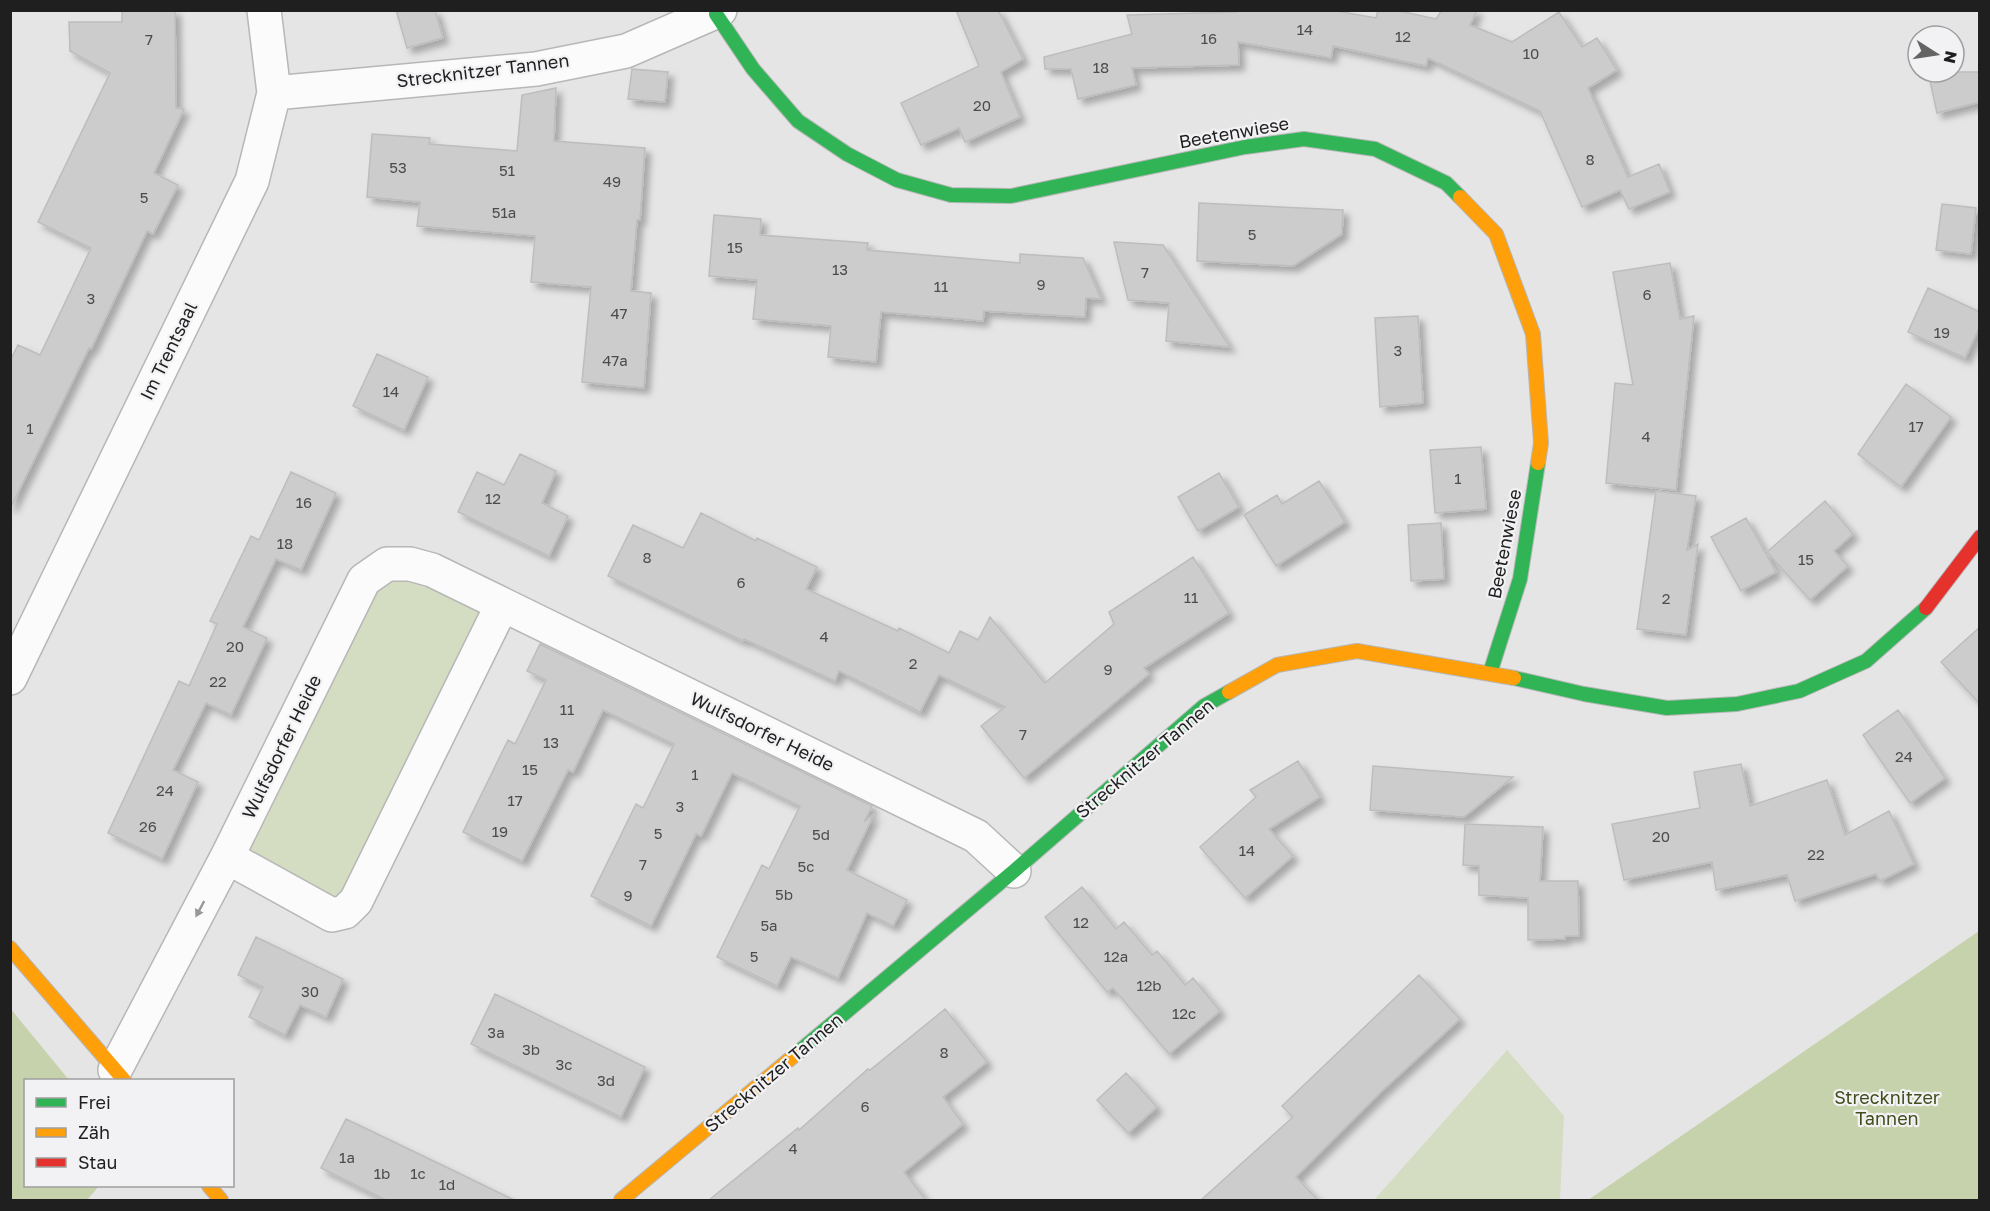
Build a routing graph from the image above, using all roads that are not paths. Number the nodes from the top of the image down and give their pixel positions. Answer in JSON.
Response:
{"nodes":[{"id":1,"x":264,"y":10,"type":"edge"},
{"id":2,"x":718,"y":12,"type":"edge"},
{"id":3,"x":274,"y":93,"type":"junction"},
{"id":4,"x":1980,"y":537,"type":"edge"},
{"id":5,"x":502,"y":605,"type":"junction"},
{"id":6,"x":1490,"y":673,"type":"junction"},
{"id":7,"x":10,"y":678,"type":"edge"},
{"id":8,"x":227,"y":857,"type":"junction"},
{"id":9,"x":1014,"y":871,"type":"junction"},
{"id":10,"x":10,"y":948,"type":"edge"},
{"id":11,"x":120,"y":1075,"type":"edge"},
{"id":12,"x":211,"y":1187,"type":"edge"},
{"id":13,"x":221,"y":1200,"type":"edge"},
{"id":14,"x":621,"y":1200,"type":"edge"}],
"edges":[{"from":1,"to":3,"type":"street","name":"Im Trentsaal"},
{"from":2,"to":3,"type":"street","name":"Strecknitzer Tannen"},
{"from":2,"to":6,"type":"street","name":"Beetenwiese"},
{"from":3,"to":7,"type":"street","name":"Im Trentsaal"},
{"from":4,"to":6,"type":"street","name":"Strecknitzer Tannen"},
{"from":5,"to":8,"type":"street","name":"Wulfsdorfer Heide"},
{"from":5,"to":8,"type":"street"},
{"from":5,"to":9,"type":"street","name":"Wulfsdorfer Heide"},
{"from":6,"to":9,"type":"street","name":"Strecknitzer Tannen"},
{"from":8,"to":11,"type":"street","name":"Wulfsdorfer Heide","one_way":true},
{"from":9,"to":14,"type":"street","name":"Strecknitzer Tannen"},
{"from":10,"to":11,"type":"street"},
{"from":12,"to":13,"type":"street"}]}
